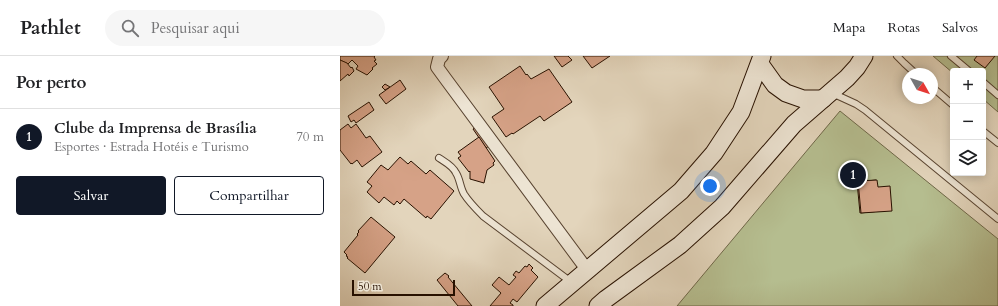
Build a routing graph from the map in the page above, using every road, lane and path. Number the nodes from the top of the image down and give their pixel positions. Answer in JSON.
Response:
{"nodes":[{"id":1,"x":442,"y":56,"type":"edge"},
{"id":2,"x":864,"y":56,"type":"edge"},
{"id":3,"x":897,"y":56,"type":"edge"},
{"id":4,"x":951,"y":56,"type":"edge"},
{"id":5,"x":761,"y":60,"type":"edge"},
{"id":6,"x":909,"y":68,"type":"edge"},
{"id":7,"x":965,"y":68,"type":"edge"},
{"id":8,"x":986,"y":85,"type":"edge"},
{"id":9,"x":938,"y":92,"type":"edge"},
{"id":10,"x":827,"y":95,"type":"junction"},
{"id":11,"x":998,"y":95,"type":"edge"},
{"id":12,"x":952,"y":104,"type":"edge"},
{"id":13,"x":986,"y":133,"type":"edge"},
{"id":14,"x":998,"y":143,"type":"edge"},
{"id":15,"x":439,"y":158,"type":"dead end"},
{"id":16,"x":998,"y":219,"type":"edge"},
{"id":17,"x":588,"y":271,"type":"junction"},
{"id":18,"x":572,"y":283,"type":"junction"},
{"id":19,"x":545,"y":306,"type":"edge"},
{"id":20,"x":598,"y":306,"type":"edge"}],
"edges":[{"from":1,"to":17,"type":"street"},
{"from":2,"to":10,"type":"main road"},
{"from":3,"to":6,"type":"lane"},
{"from":4,"to":7,"type":"lane"},
{"from":5,"to":10,"type":"main road"},
{"from":5,"to":17,"type":"main road"},
{"from":8,"to":11,"type":"lane"},
{"from":9,"to":12,"type":"lane"},
{"from":10,"to":16,"type":"lane"},
{"from":10,"to":20,"type":"main road"},
{"from":13,"to":14,"type":"lane"},
{"from":15,"to":18,"type":"lane"},
{"from":17,"to":18,"type":"main road"},
{"from":18,"to":19,"type":"main road"}]}
